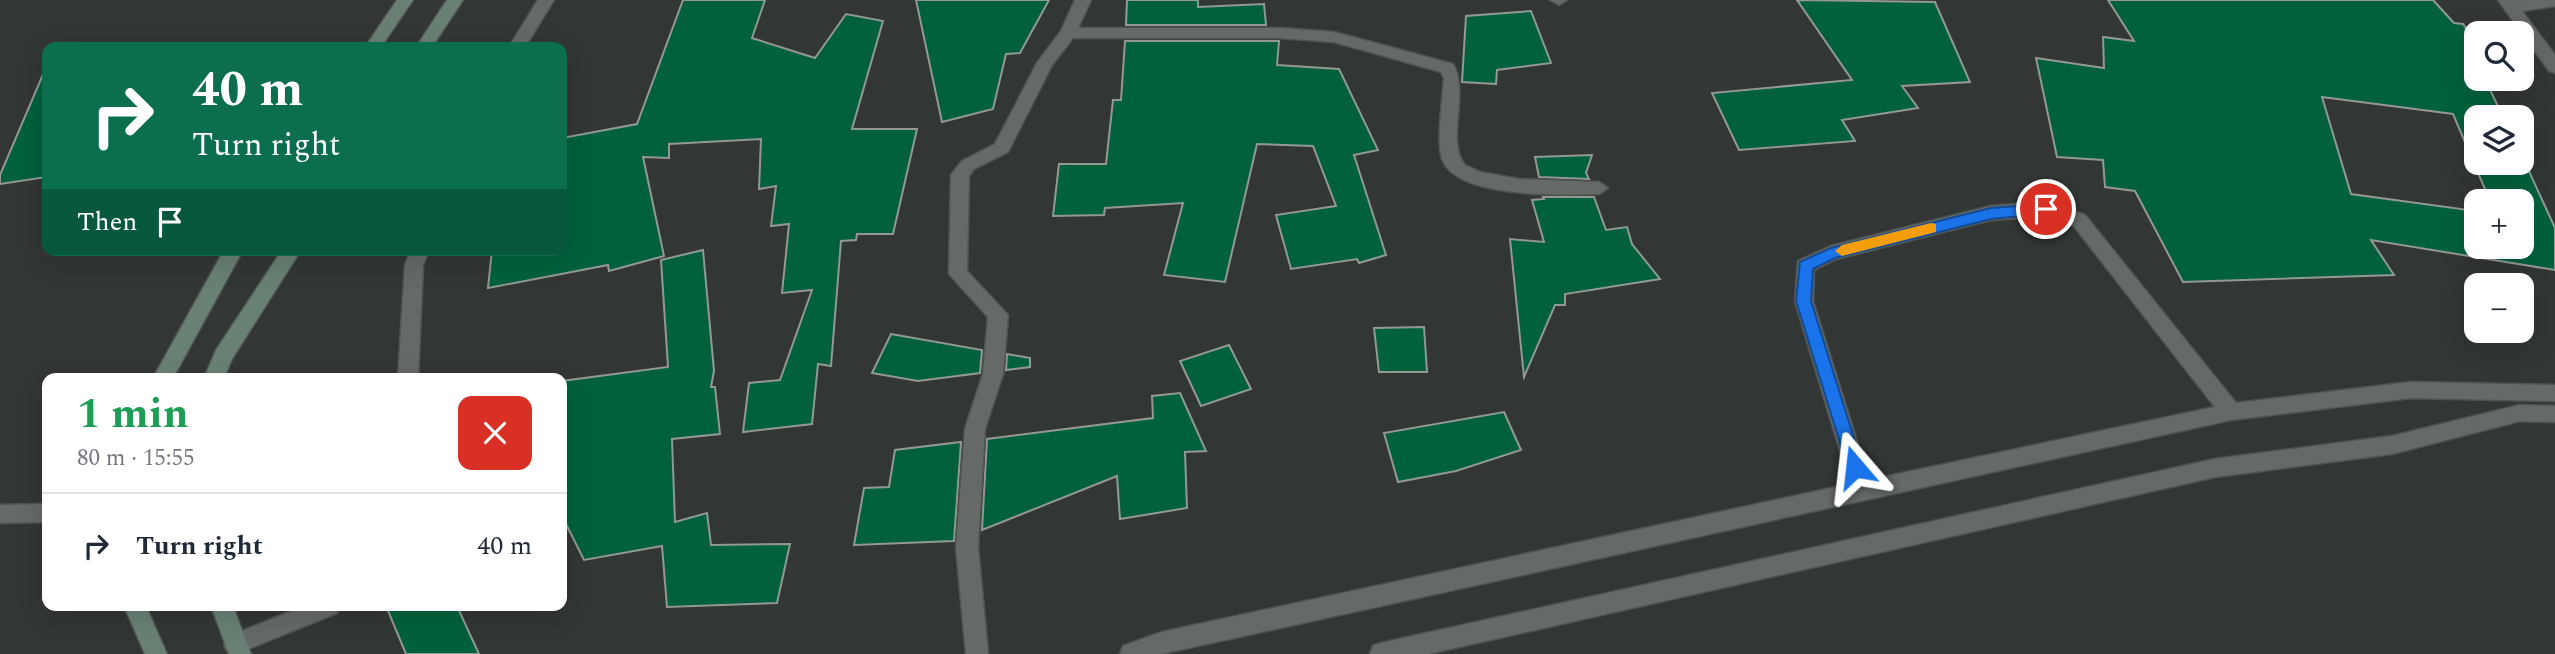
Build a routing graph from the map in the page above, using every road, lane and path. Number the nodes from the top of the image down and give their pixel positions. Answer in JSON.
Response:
{"nodes":[{"id":1,"x":405,"y":0,"type":"edge"},
{"id":2,"x":455,"y":0,"type":"edge"},
{"id":3,"x":546,"y":0,"type":"edge"},
{"id":4,"x":1083,"y":0,"type":"edge"},
{"id":5,"x":2555,"y":1,"type":"edge"},
{"id":6,"x":2509,"y":4,"type":"edge"},
{"id":7,"x":1069,"y":33,"type":"junction"},
{"id":8,"x":376,"y":42,"type":"edge"},
{"id":9,"x":427,"y":42,"type":"edge"},
{"id":10,"x":520,"y":42,"type":"edge"},
{"id":11,"x":2555,"y":67,"type":"edge"},
{"id":12,"x":1599,"y":188,"type":"dead end"},
{"id":13,"x":230,"y":256,"type":"edge"},
{"id":14,"x":288,"y":256,"type":"edge"},
{"id":15,"x":418,"y":256,"type":"edge"},
{"id":16,"x":166,"y":373,"type":"edge"},
{"id":17,"x":216,"y":373,"type":"edge"},
{"id":18,"x":408,"y":373,"type":"edge"},
{"id":19,"x":2555,"y":393,"type":"edge"},
{"id":20,"x":2231,"y":412,"type":"junction"},
{"id":21,"x":2555,"y":414,"type":"edge"},
{"id":22,"x":1862,"y":490,"type":"junction"},
{"id":23,"x":42,"y":513,"type":"edge"},
{"id":24,"x":0,"y":514,"type":"edge"},
{"id":25,"x":137,"y":611,"type":"edge"},
{"id":26,"x":224,"y":611,"type":"edge"},
{"id":27,"x":318,"y":611,"type":"edge"},
{"id":28,"x":237,"y":649,"type":"edge"},
{"id":29,"x":156,"y":654,"type":"edge"},
{"id":30,"x":976,"y":654,"type":"edge"},
{"id":31,"x":1131,"y":654,"type":"edge"},
{"id":32,"x":1381,"y":654,"type":"edge"}],
"edges":[{"from":1,"to":8,"type":"main road"},
{"from":2,"to":9,"type":"main road"},
{"from":3,"to":10,"type":"street"},
{"from":4,"to":7,"type":"street"},
{"from":5,"to":6,"type":"street"},
{"from":6,"to":11,"type":"street"},
{"from":7,"to":12,"type":"street"},
{"from":7,"to":30,"type":"street"},
{"from":13,"to":16,"type":"main road"},
{"from":14,"to":17,"type":"main road"},
{"from":15,"to":18,"type":"street"},
{"from":19,"to":20,"type":"street"},
{"from":20,"to":22,"type":"street"},
{"from":20,"to":22,"type":"street"},
{"from":21,"to":32,"type":"street"},
{"from":22,"to":31,"type":"street"},
{"from":23,"to":24,"type":"street"},
{"from":25,"to":29,"type":"main road"},
{"from":26,"to":28,"type":"main road"},
{"from":27,"to":28,"type":"street"}]}
